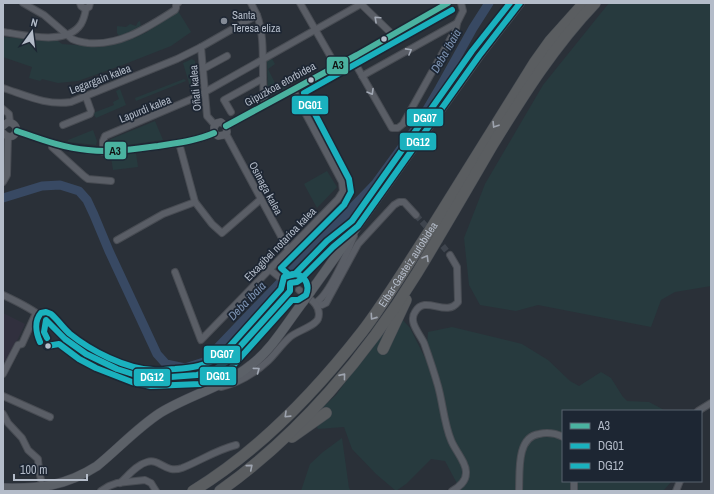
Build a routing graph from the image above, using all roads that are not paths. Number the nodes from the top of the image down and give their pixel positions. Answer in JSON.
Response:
{"nodes":[{"id":1,"x":23,"y":3,"type":"edge"},
{"id":2,"x":80,"y":3,"type":"edge"},
{"id":3,"x":178,"y":3,"type":"edge"},
{"id":4,"x":251,"y":3,"type":"edge"},
{"id":5,"x":300,"y":3,"type":"edge"},
{"id":6,"x":460,"y":3,"type":"edge"},
{"id":7,"x":520,"y":3,"type":"edge"},
{"id":8,"x":584,"y":3,"type":"edge"},
{"id":9,"x":595,"y":3,"type":"edge"},
{"id":10,"x":361,"y":4,"type":"edge"},
{"id":11,"x":443,"y":4,"type":"edge"},
{"id":12,"x":88,"y":6,"type":"edge"},
{"id":13,"x":257,"y":15,"type":"junction"},
{"id":14,"x":457,"y":23,"type":"junction"},
{"id":15,"x":314,"y":30,"type":"junction"},
{"id":16,"x":3,"y":32,"type":"edge"},
{"id":17,"x":67,"y":35,"type":"junction"},
{"id":18,"x":393,"y":35,"type":"junction"},
{"id":19,"x":201,"y":47,"type":"junction"},
{"id":20,"x":227,"y":56,"type":"dead end"},
{"id":21,"x":352,"y":58,"type":"junction"},
{"id":22,"x":262,"y":60,"type":"junction"},
{"id":23,"x":336,"y":66,"type":"junction"},
{"id":24,"x":203,"y":69,"type":"junction"},
{"id":25,"x":362,"y":76,"type":"junction"},
{"id":26,"x":262,"y":79,"type":"junction"},
{"id":27,"x":3,"y":88,"type":"edge"},
{"id":28,"x":292,"y":90,"type":"junction"},
{"id":29,"x":205,"y":92,"type":"junction"},
{"id":30,"x":86,"y":97,"type":"junction"},
{"id":31,"x":265,"y":105,"type":"junction"},
{"id":32,"x":3,"y":109,"type":"edge"},
{"id":33,"x":231,"y":112,"type":"dead end"},
{"id":34,"x":5,"y":124,"type":"edge"},
{"id":35,"x":63,"y":125,"type":"dead end"},
{"id":36,"x":226,"y":126,"type":"junction"},
{"id":37,"x":215,"y":129,"type":"junction"},
{"id":38,"x":17,"y":130,"type":"junction"},
{"id":39,"x":226,"y":134,"type":"junction"},
{"id":40,"x":6,"y":135,"type":"edge"},
{"id":41,"x":52,"y":143,"type":"junction"},
{"id":42,"x":179,"y":143,"type":"junction"},
{"id":43,"x":103,"y":152,"type":"junction"},
{"id":44,"x":111,"y":181,"type":"dead end"},
{"id":45,"x":3,"y":182,"type":"edge"},
{"id":46,"x":261,"y":199,"type":"junction"},
{"id":47,"x":195,"y":202,"type":"junction"},
{"id":48,"x":416,"y":214,"type":"tunnel mouth"},
{"id":49,"x":358,"y":226,"type":"junction"},
{"id":50,"x":117,"y":240,"type":"dead end"},
{"id":51,"x":288,"y":251,"type":"junction"},
{"id":52,"x":450,"y":255,"type":"tunnel mouth"},
{"id":53,"x":270,"y":269,"type":"junction"},
{"id":54,"x":175,"y":272,"type":"dead end"},
{"id":55,"x":416,"y":274,"type":"junction"},
{"id":56,"x":297,"y":282,"type":"junction"},
{"id":57,"x":289,"y":286,"type":"junction"},
{"id":58,"x":299,"y":290,"type":"junction"},
{"id":59,"x":3,"y":295,"type":"edge"},
{"id":60,"x":315,"y":303,"type":"junction"},
{"id":61,"x":36,"y":313,"type":"junction"},
{"id":62,"x":383,"y":349,"type":"dead end"},
{"id":63,"x":4,"y":372,"type":"edge"},
{"id":64,"x":208,"y":389,"type":"junction"},
{"id":65,"x":3,"y":396,"type":"edge"},
{"id":66,"x":711,"y":403,"type":"edge"},
{"id":67,"x":700,"y":410,"type":"edge"},
{"id":68,"x":326,"y":413,"type":"dead end"},
{"id":69,"x":50,"y":417,"type":"dead end"},
{"id":70,"x":4,"y":418,"type":"edge"},
{"id":71,"x":562,"y":437,"type":"edge"},
{"id":72,"x":236,"y":445,"type":"dead end"},
{"id":73,"x":270,"y":450,"type":"junction"},
{"id":74,"x":41,"y":480,"type":"dead end"},
{"id":75,"x":120,"y":483,"type":"junction"},
{"id":76,"x":3,"y":488,"type":"edge"},
{"id":77,"x":156,"y":490,"type":"edge"},
{"id":78,"x":101,"y":491,"type":"edge"},
{"id":79,"x":193,"y":491,"type":"edge"},
{"id":80,"x":220,"y":491,"type":"edge"},
{"id":81,"x":452,"y":491,"type":"edge"},
{"id":82,"x":519,"y":491,"type":"edge"}],
"edges":[{"from":1,"to":17,"type":"street"},
{"from":2,"to":12,"type":"street"},
{"from":3,"to":17,"type":"street"},
{"from":4,"to":13,"type":"street"},
{"from":5,"to":15,"type":"street"},
{"from":6,"to":14,"type":"street"},
{"from":7,"to":49,"type":"main road"},
{"from":8,"to":79,"type":"highway","name":"Eibar-Gasteiz autobidea","one_way":true},
{"from":55,"to":9,"type":"highway","name":"Eibar-Gasteiz autobidea","one_way":true},
{"from":10,"to":15,"type":"street"},
{"from":18,"to":10,"type":"street","one_way":true},
{"from":11,"to":18,"type":"street","name":"Gipuzkoa etorbidea"},
{"from":12,"to":17,"type":"street"},
{"from":13,"to":19,"type":"street","name":"Legargain kalea"},
{"from":13,"to":22,"type":"street"},
{"from":25,"to":14,"type":"street","one_way":true},
{"from":25,"to":14,"type":"street","one_way":true},
{"from":15,"to":22,"type":"street"},
{"from":15,"to":23,"type":"street"},
{"from":16,"to":17,"type":"street"},
{"from":18,"to":21,"type":"street","name":"Gipuzkoa etorbidea"},
{"from":19,"to":24,"type":"street","name":"Oñati kalea"},
{"from":19,"to":30,"type":"street","name":"Legargain kalea"},
{"from":20,"to":24,"type":"street"},
{"from":21,"to":23,"type":"street","name":"Gipuzkoa etorbidea"},
{"from":21,"to":25,"type":"street"},
{"from":22,"to":26,"type":"street"},
{"from":22,"to":29,"type":"street"},
{"from":23,"to":28,"type":"street","name":"Gipuzkoa etorbidea"},
{"from":24,"to":29,"type":"street","name":"Oñati kalea"},
{"from":26,"to":31,"type":"street"},
{"from":26,"to":33,"type":"street"},
{"from":27,"to":30,"type":"street","name":"Legargain kalea"},
{"from":28,"to":31,"type":"street","name":"Gipuzkoa etorbidea"},
{"from":28,"to":51,"type":"street","name":"Etxagibel notarioa kalea"},
{"from":29,"to":37,"type":"street","name":"Oñati kalea"},
{"from":29,"to":43,"type":"street","name":"Lapurdi kalea"},
{"from":30,"to":35,"type":"street"},
{"from":31,"to":36,"type":"street","name":"Gipuzkoa etorbidea"},
{"from":32,"to":34,"type":"street"},
{"from":34,"to":38,"type":"street"},
{"from":36,"to":37,"type":"street"},
{"from":36,"to":39,"type":"street"},
{"from":37,"to":39,"type":"street"},
{"from":37,"to":42,"type":"street"},
{"from":38,"to":40,"type":"street"},
{"from":38,"to":41,"type":"street"},
{"from":39,"to":46,"type":"street","name":"Osinaga kalea"},
{"from":40,"to":45,"type":"street"},
{"from":41,"to":43,"type":"street"},
{"from":41,"to":44,"type":"street"},
{"from":42,"to":43,"type":"street"},
{"from":42,"to":47,"type":"street"},
{"from":46,"to":47,"type":"street"},
{"from":46,"to":51,"type":"street","name":"Osinaga kalea"},
{"from":47,"to":50,"type":"street"},
{"from":48,"to":60,"type":"street"},
{"from":49,"to":56,"type":"street"},
{"from":49,"to":60,"type":"street"},
{"from":49,"to":64,"type":"main road","bridge":true},
{"from":51,"to":53,"type":"street","name":"Etxagibel notarioa kalea"},
{"from":52,"to":81,"type":"street"},
{"from":53,"to":54,"type":"street","name":"Etxagibel notarioa kalea"},
{"from":53,"to":57,"type":"street"},
{"from":55,"to":62,"type":"highway"},
{"from":73,"to":55,"type":"highway","name":"Eibar-Gasteiz autobidea","one_way":true},
{"from":56,"to":57,"type":"street"},
{"from":56,"to":58,"type":"street"},
{"from":57,"to":58,"type":"street"},
{"from":57,"to":61,"type":"street"},
{"from":58,"to":60,"type":"street"},
{"from":59,"to":61,"type":"street"},
{"from":64,"to":60,"type":"street","one_way":true},
{"from":61,"to":63,"type":"street"},
{"from":64,"to":76,"type":"main road"},
{"from":65,"to":69,"type":"street"},
{"from":66,"to":67,"type":"street"},
{"from":68,"to":73,"type":"highway"},
{"from":70,"to":74,"type":"street"},
{"from":71,"to":82,"type":"street"},
{"from":72,"to":75,"type":"street"},
{"from":80,"to":73,"type":"highway","name":"Eibar-Gasteiz autobidea","one_way":true},
{"from":75,"to":77,"type":"street"},
{"from":75,"to":78,"type":"street"}]}
